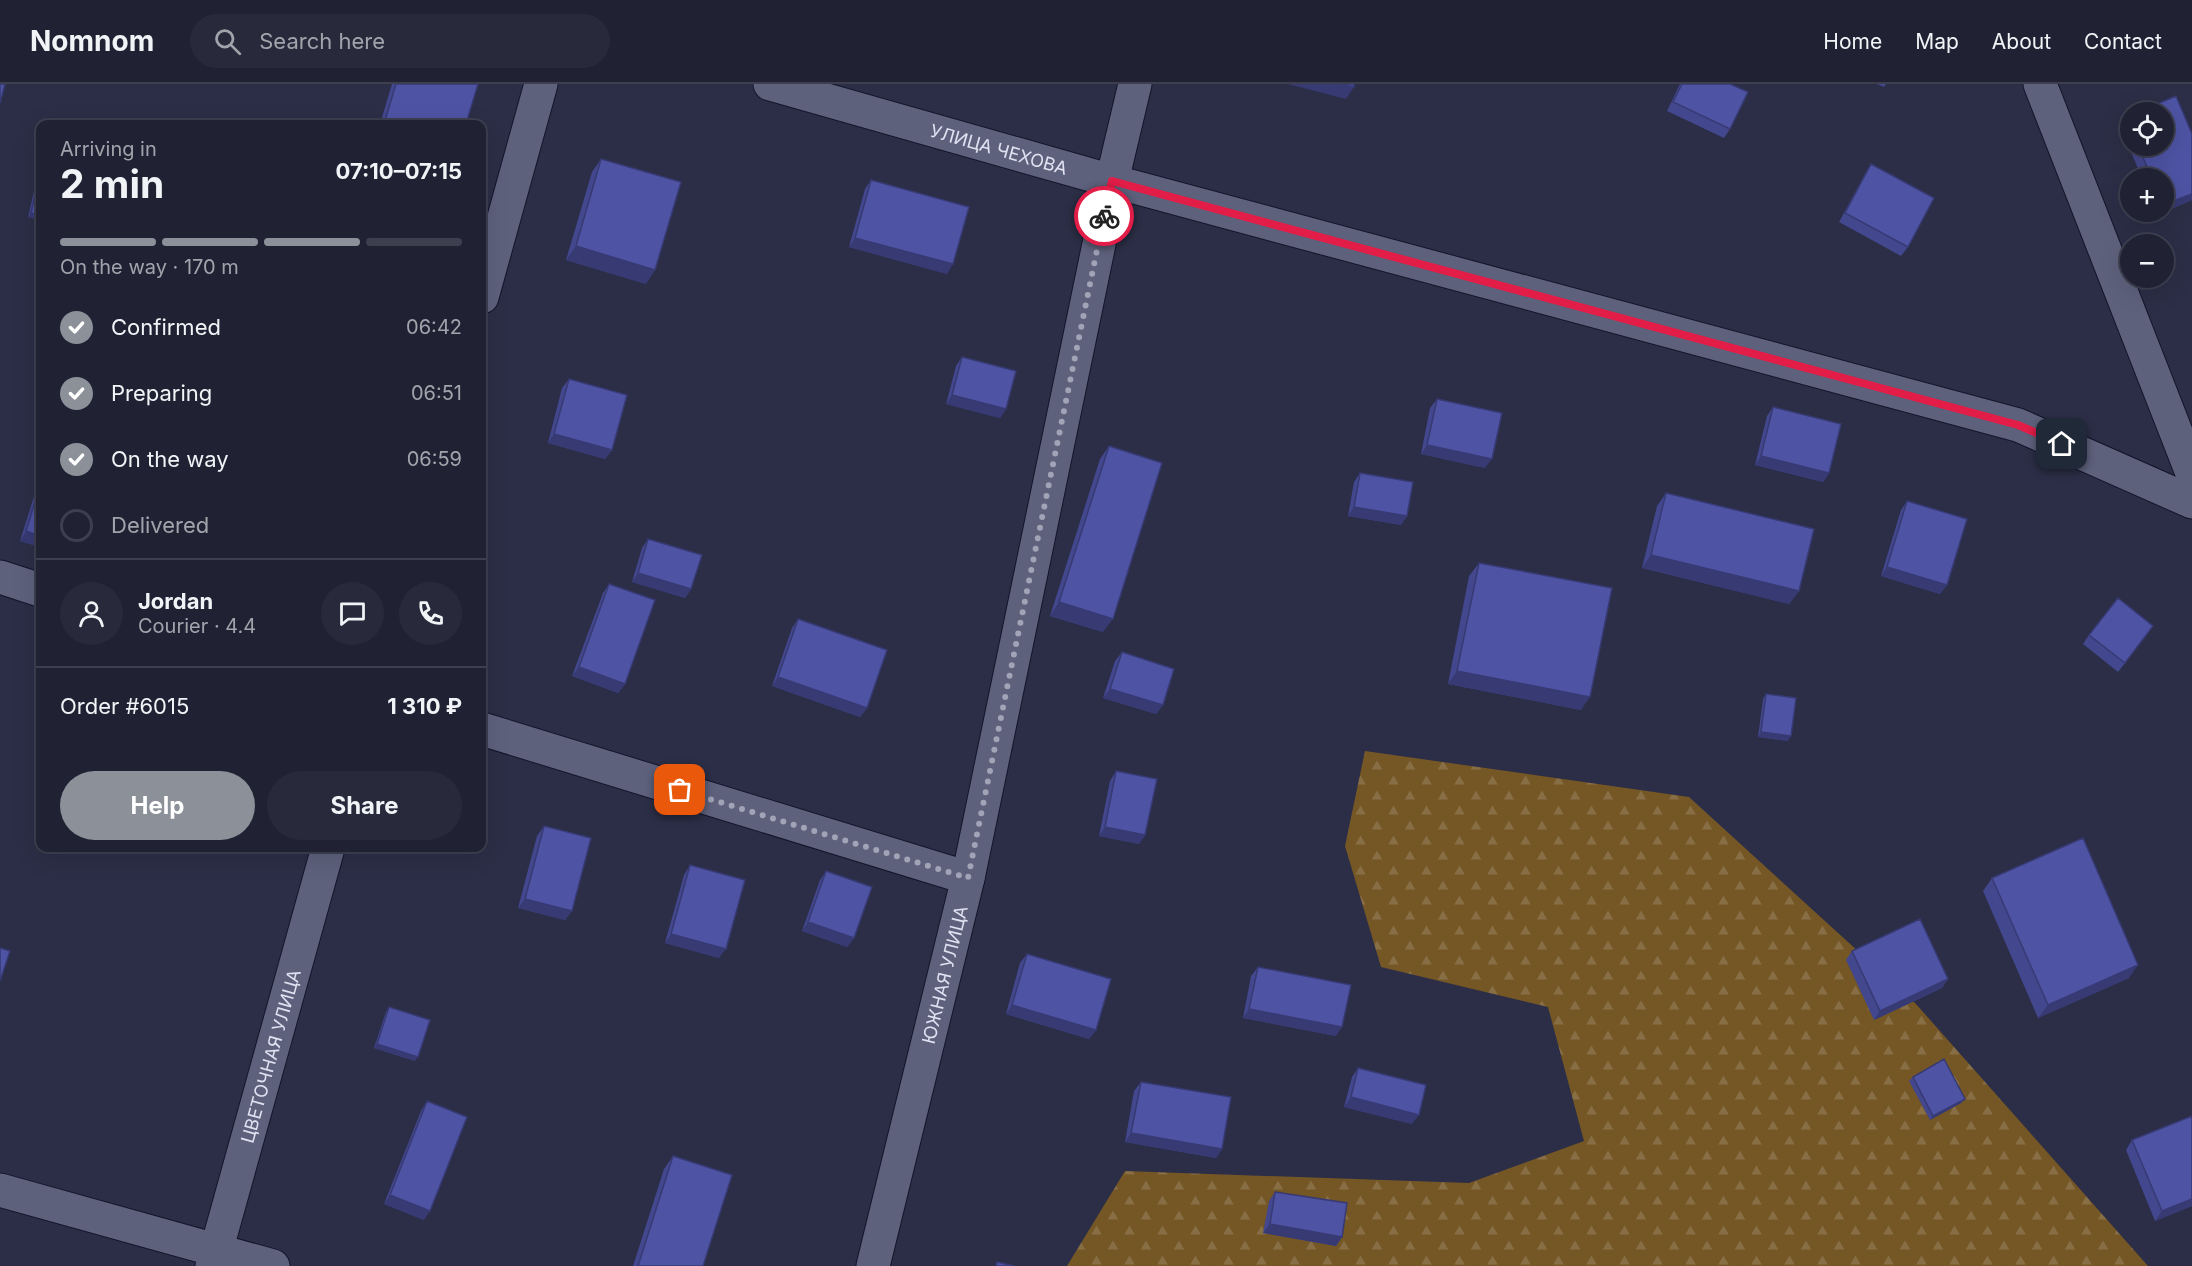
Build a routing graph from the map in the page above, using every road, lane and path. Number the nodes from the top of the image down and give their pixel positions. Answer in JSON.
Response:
{"nodes":[{"id":1,"x":541,"y":84,"type":"edge"},
{"id":2,"x":770,"y":84,"type":"edge"},
{"id":3,"x":1135,"y":84,"type":"edge"},
{"id":4,"x":2040,"y":84,"type":"edge"},
{"id":5,"x":1112,"y":181,"type":"junction"},
{"id":6,"x":486,"y":283,"type":"edge"},
{"id":7,"x":2192,"y":473,"type":"edge"},
{"id":8,"x":2192,"y":502,"type":"edge"},
{"id":9,"x":0,"y":577,"type":"edge"},
{"id":10,"x":36,"y":589,"type":"edge"},
{"id":11,"x":486,"y":730,"type":"edge"},
{"id":12,"x":327,"y":852,"type":"edge"},
{"id":13,"x":968,"y":878,"type":"junction"},
{"id":14,"x":0,"y":1190,"type":"edge"},
{"id":15,"x":214,"y":1258,"type":"edge"},
{"id":16,"x":273,"y":1266,"type":"edge"},
{"id":17,"x":873,"y":1266,"type":"edge"}],
"edges":[{"from":1,"to":6,"type":"street"},
{"from":2,"to":5,"type":"street","name":"УЛИЦА ЧЕХОВА"},
{"from":3,"to":5,"type":"street","name":"ЮЖНАЯ УЛИЦА"},
{"from":4,"to":7,"type":"street"},
{"from":5,"to":8,"type":"street","name":"УЛИЦА ЧЕХОВА"},
{"from":5,"to":13,"type":"street","name":"ЮЖНАЯ УЛИЦА"},
{"from":9,"to":10,"type":"street"},
{"from":11,"to":13,"type":"street"},
{"from":12,"to":15,"type":"street","name":"ЦВЕТОЧНАЯ УЛИЦА"},
{"from":13,"to":17,"type":"street","name":"ЮЖНАЯ УЛИЦА"},
{"from":14,"to":15,"type":"street"},
{"from":15,"to":16,"type":"street"}]}
